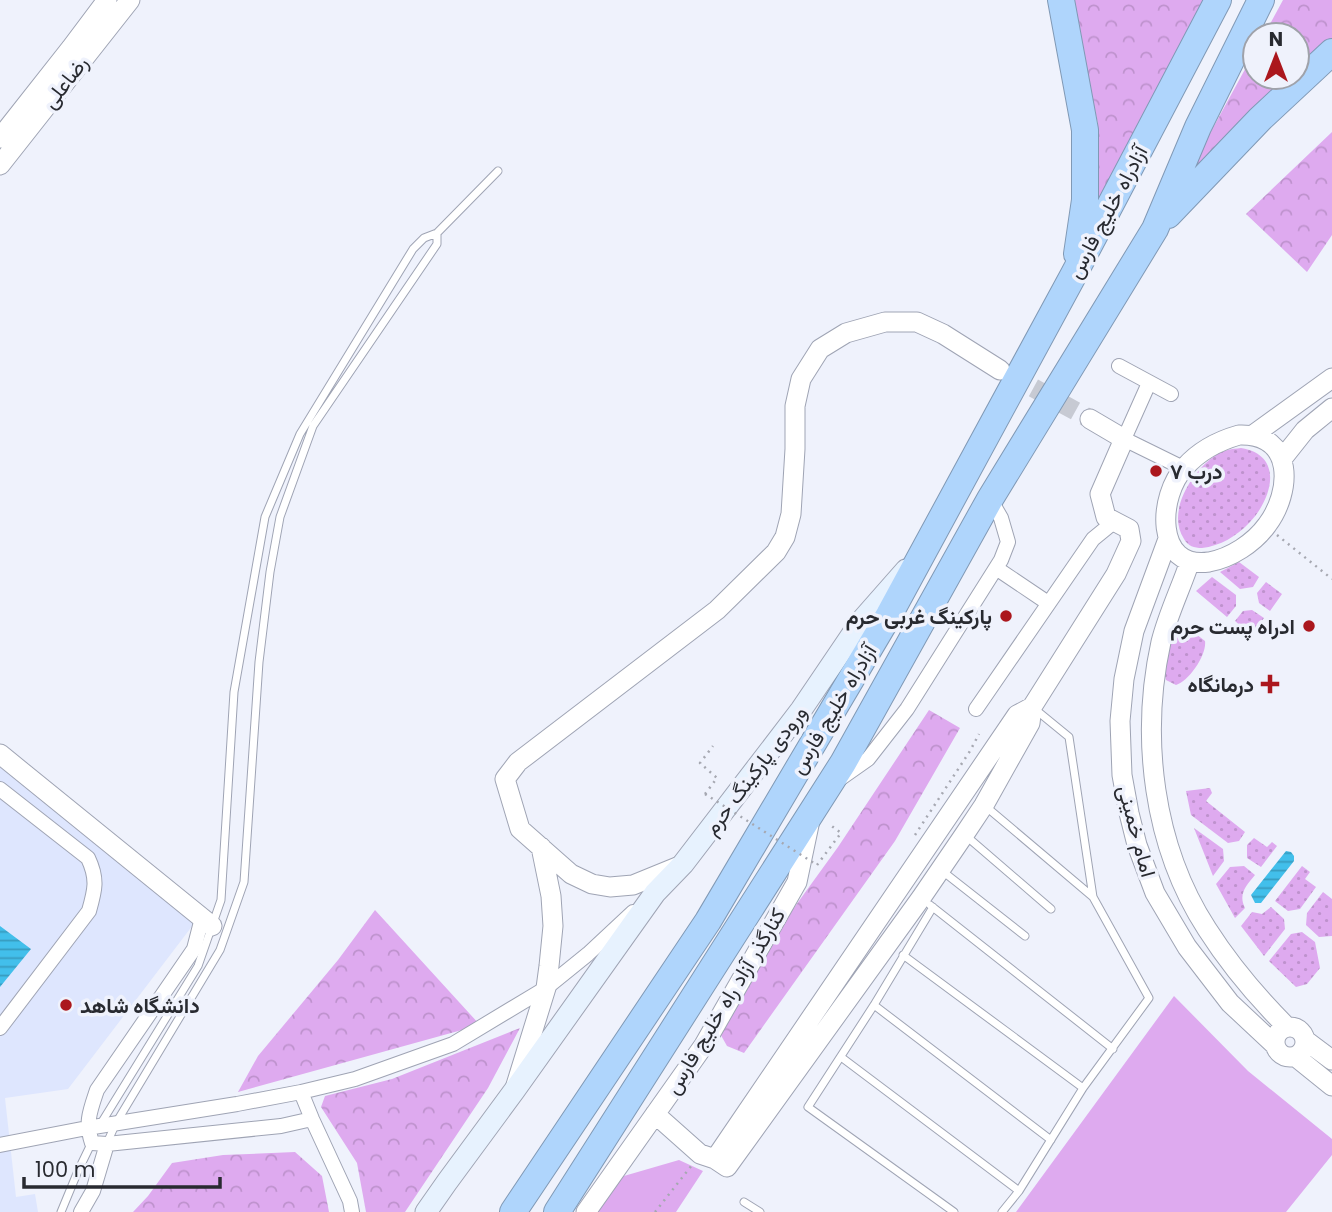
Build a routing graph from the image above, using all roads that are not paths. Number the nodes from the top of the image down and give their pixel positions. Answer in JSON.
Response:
{"nodes":[{"id":1,"x":107,"y":0,"type":"edge"},
{"id":2,"x":130,"y":0,"type":"edge"},
{"id":3,"x":1061,"y":0,"type":"edge"},
{"id":4,"x":1218,"y":0,"type":"edge"},
{"id":5,"x":1261,"y":0,"type":"edge"},
{"id":6,"x":1332,"y":52,"type":"edge"},
{"id":7,"x":0,"y":138,"type":"edge"},
{"id":8,"x":0,"y":165,"type":"edge"},
{"id":9,"x":499,"y":171,"type":"dead end"},
{"id":10,"x":1155,"y":229,"type":"junction"},
{"id":11,"x":436,"y":233,"type":"junction"},
{"id":12,"x":1074,"y":274,"type":"junction"},
{"id":13,"x":1119,"y":366,"type":"dead end"},
{"id":14,"x":1000,"y":370,"type":"tunnel mouth"},
{"id":15,"x":1332,"y":378,"type":"edge"},
{"id":16,"x":1149,"y":383,"type":"junction"},
{"id":17,"x":1171,"y":394,"type":"dead end"},
{"id":18,"x":1332,"y":408,"type":"edge"},
{"id":19,"x":1090,"y":419,"type":"tunnel mouth"},
{"id":20,"x":1254,"y":435,"type":"junction"},
{"id":21,"x":1124,"y":439,"type":"junction"},
{"id":22,"x":1282,"y":459,"type":"junction"},
{"id":23,"x":1183,"y":468,"type":"junction"},
{"id":24,"x":990,"y":499,"type":"junction"},
{"id":25,"x":1115,"y":521,"type":"junction"},
{"id":26,"x":1168,"y":539,"type":"junction"},
{"id":27,"x":928,"y":545,"type":"junction"},
{"id":28,"x":1189,"y":561,"type":"junction"},
{"id":29,"x":996,"y":568,"type":"junction"},
{"id":30,"x":1048,"y":603,"type":"junction"},
{"id":31,"x":1032,"y":706,"type":"junction"},
{"id":32,"x":976,"y":709,"type":"dead end"},
{"id":33,"x":0,"y":754,"type":"edge"},
{"id":34,"x":0,"y":789,"type":"edge"},
{"id":35,"x":819,"y":800,"type":"junction"},
{"id":36,"x":984,"y":805,"type":"junction"},
{"id":37,"x":964,"y":835,"type":"junction"},
{"id":38,"x":541,"y":847,"type":"junction"},
{"id":39,"x":683,"y":864,"type":"junction"},
{"id":40,"x":940,"y":869,"type":"junction"},
{"id":41,"x":655,"y":893,"type":"junction"},
{"id":42,"x":1093,"y":897,"type":"junction"},
{"id":43,"x":927,"y":902,"type":"junction"},
{"id":44,"x":1051,"y":909,"type":"dead end"},
{"id":45,"x":207,"y":922,"type":"junction"},
{"id":46,"x":1025,"y":936,"type":"dead end"},
{"id":47,"x":903,"y":956,"type":"junction"},
{"id":48,"x":546,"y":988,"type":"junction"},
{"id":49,"x":874,"y":1005,"type":"junction"},
{"id":50,"x":1287,"y":1027,"type":"junction"},
{"id":51,"x":0,"y":1028,"type":"edge"},
{"id":52,"x":1275,"y":1045,"type":"junction"},
{"id":53,"x":1300,"y":1048,"type":"junction"},
{"id":54,"x":1112,"y":1049,"type":"junction"},
{"id":55,"x":841,"y":1057,"type":"junction"},
{"id":56,"x":1332,"y":1060,"type":"edge"},
{"id":57,"x":1332,"y":1086,"type":"edge"},
{"id":58,"x":1083,"y":1088,"type":"junction"},
{"id":59,"x":514,"y":1091,"type":"junction"},
{"id":60,"x":301,"y":1092,"type":"junction"},
{"id":61,"x":655,"y":1114,"type":"junction"},
{"id":62,"x":312,"y":1119,"type":"junction"},
{"id":63,"x":116,"y":1123,"type":"junction"},
{"id":64,"x":93,"y":1127,"type":"junction"},
{"id":65,"x":1051,"y":1140,"type":"junction"},
{"id":66,"x":92,"y":1143,"type":"junction"},
{"id":67,"x":107,"y":1144,"type":"junction"},
{"id":68,"x":0,"y":1145,"type":"edge"},
{"id":69,"x":715,"y":1159,"type":"junction"},
{"id":70,"x":1018,"y":1191,"type":"junction"},
{"id":71,"x":744,"y":1202,"type":"dead end"},
{"id":72,"x":61,"y":1212,"type":"edge"},
{"id":73,"x":81,"y":1212,"type":"edge"},
{"id":74,"x":352,"y":1212,"type":"edge"},
{"id":75,"x":426,"y":1212,"type":"edge"},
{"id":76,"x":513,"y":1212,"type":"edge"},
{"id":77,"x":557,"y":1212,"type":"edge"},
{"id":78,"x":586,"y":1212,"type":"edge"},
{"id":79,"x":760,"y":1212,"type":"edge"},
{"id":80,"x":954,"y":1212,"type":"edge"},
{"id":81,"x":1002,"y":1212,"type":"edge"}],
"edges":[{"from":1,"to":7,"type":"street","name":"رضاعلی"},
{"from":2,"to":8,"type":"street","name":"رضاعلی"},
{"from":3,"to":12,"type":"highway"},
{"from":4,"to":12,"type":"highway","name":"آزادراه خلیج فارس"},
{"from":5,"to":10,"type":"highway","name":"آزادراه خلیج فارس"},
{"from":6,"to":10,"type":"highway"},
{"from":9,"to":11,"type":"lane"},
{"from":10,"to":24,"type":"highway","name":"آزادراه خلیج فارس"},
{"from":11,"to":45,"type":"lane"},
{"from":11,"to":63,"type":"lane"},
{"from":12,"to":27,"type":"highway","name":"آزادراه خلیج فارس"},
{"from":13,"to":16,"type":"street"},
{"from":14,"to":38,"type":"street"},
{"from":15,"to":20,"type":"street"},
{"from":16,"to":17,"type":"street"},
{"from":16,"to":21,"type":"street"},
{"from":18,"to":22,"type":"street"},
{"from":19,"to":21,"type":"street"},
{"from":20,"to":22,"type":"street"},
{"from":20,"to":23,"type":"street"},
{"from":21,"to":23,"type":"street"},
{"from":21,"to":25,"type":"street"},
{"from":22,"to":28,"type":"street"},
{"from":23,"to":26,"type":"street"},
{"from":24,"to":29,"type":"street"},
{"from":24,"to":35,"type":"highway","name":"آزادراه خلیج فارس"},
{"from":25,"to":30,"type":"street"},
{"from":25,"to":31,"type":"street"},
{"from":26,"to":28,"type":"street"},
{"from":26,"to":52,"type":"street","name":"امام خمینی"},
{"from":27,"to":39,"type":"main road","name":"ورودی پارکینگ حرم"},
{"from":27,"to":76,"type":"highway","name":"آزادراه خلیج فارس"},
{"from":28,"to":50,"type":"street","name":"امام خمینی"},
{"from":29,"to":30,"type":"street"},
{"from":29,"to":35,"type":"street"},
{"from":30,"to":32,"type":"street"},
{"from":31,"to":36,"type":"street"},
{"from":31,"to":42,"type":"lane"},
{"from":31,"to":69,"type":"street"},
{"from":33,"to":45,"type":"street"},
{"from":34,"to":51,"type":"street"},
{"from":35,"to":61,"type":"street","name":"کنارگذر آزاد راه خلیج فارس"},
{"from":35,"to":77,"type":"highway","name":"آزادراه خلیج فارس"},
{"from":36,"to":37,"type":"street"},
{"from":36,"to":42,"type":"lane"},
{"from":37,"to":40,"type":"street"},
{"from":37,"to":44,"type":"lane"},
{"from":38,"to":39,"type":"street"},
{"from":38,"to":48,"type":"street"},
{"from":39,"to":41,"type":"main road","name":"ورودی پارکینگ حرم"},
{"from":40,"to":43,"type":"street"},
{"from":40,"to":46,"type":"lane"},
{"from":41,"to":48,"type":"street"},
{"from":41,"to":59,"type":"main road"},
{"from":42,"to":54,"type":"lane"},
{"from":43,"to":47,"type":"lane"},
{"from":43,"to":54,"type":"lane"},
{"from":43,"to":69,"type":"street"},
{"from":45,"to":64,"type":"lane"},
{"from":45,"to":64,"type":"street"},
{"from":47,"to":49,"type":"lane"},
{"from":47,"to":58,"type":"lane"},
{"from":48,"to":59,"type":"street"},
{"from":48,"to":60,"type":"street"},
{"from":49,"to":55,"type":"lane"},
{"from":49,"to":65,"type":"lane"},
{"from":50,"to":52,"type":"street"},
{"from":50,"to":53,"type":"street"},
{"from":52,"to":53,"type":"street"},
{"from":53,"to":56,"type":"street"},
{"from":53,"to":57,"type":"street"},
{"from":54,"to":58,"type":"lane"},
{"from":55,"to":70,"type":"lane"},
{"from":55,"to":80,"type":"lane"},
{"from":58,"to":65,"type":"lane"},
{"from":59,"to":75,"type":"main road"},
{"from":60,"to":62,"type":"street"},
{"from":60,"to":63,"type":"street"},
{"from":61,"to":69,"type":"street"},
{"from":61,"to":78,"type":"street","name":"کنارگذر آزاد راه خلیج فارس"},
{"from":62,"to":67,"type":"street"},
{"from":62,"to":74,"type":"street"},
{"from":63,"to":64,"type":"street"},
{"from":63,"to":67,"type":"lane"},
{"from":64,"to":66,"type":"street"},
{"from":64,"to":68,"type":"street"},
{"from":65,"to":70,"type":"lane"},
{"from":66,"to":67,"type":"street"},
{"from":66,"to":72,"type":"lane"},
{"from":67,"to":73,"type":"street"},
{"from":70,"to":81,"type":"lane"},
{"from":71,"to":79,"type":"lane"}]}
